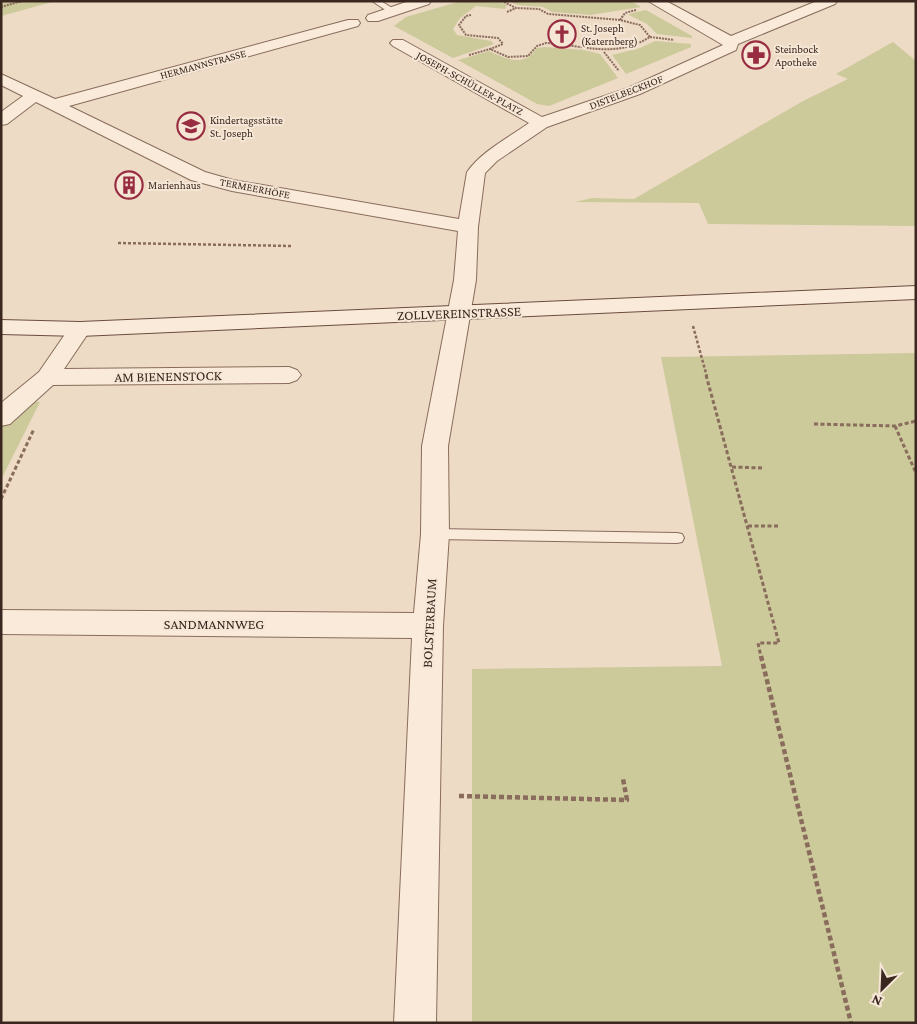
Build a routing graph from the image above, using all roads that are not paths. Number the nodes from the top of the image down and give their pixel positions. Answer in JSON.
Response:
{"nodes":[{"id":1,"x":375,"y":1,"type":"edge"},
{"id":2,"x":424,"y":1,"type":"edge"},
{"id":3,"x":655,"y":1,"type":"edge"},
{"id":4,"x":830,"y":1,"type":"edge"},
{"id":5,"x":393,"y":11,"type":"junction"},
{"id":6,"x":372,"y":18,"type":"dead end"},
{"id":7,"x":353,"y":23,"type":"dead end"},
{"id":8,"x":398,"y":42,"type":"dead end"},
{"id":9,"x":730,"y":42,"type":"junction"},
{"id":10,"x":1,"y":80,"type":"edge"},
{"id":11,"x":34,"y":96,"type":"junction"},
{"id":12,"x":53,"y":105,"type":"junction"},
{"id":13,"x":1,"y":120,"type":"edge"},
{"id":14,"x":541,"y":123,"type":"junction"},
{"id":15,"x":468,"y":226,"type":"junction"},
{"id":16,"x":916,"y":292,"type":"edge"},
{"id":17,"x":459,"y":313,"type":"junction"},
{"id":18,"x":1,"y":327,"type":"edge"},
{"id":19,"x":80,"y":329,"type":"junction"},
{"id":20,"x":289,"y":375,"type":"dead end"},
{"id":21,"x":47,"y":378,"type":"junction"},
{"id":22,"x":1,"y":418,"type":"edge"},
{"id":23,"x":435,"y":534,"type":"junction"},
{"id":24,"x":677,"y":538,"type":"dead end"},
{"id":25,"x":1,"y":622,"type":"edge"},
{"id":26,"x":428,"y":626,"type":"junction"},
{"id":27,"x":415,"y":1023,"type":"edge"}],
"edges":[{"from":1,"to":5,"type":"lane"},
{"from":2,"to":5,"type":"street"},
{"from":3,"to":9,"type":"street"},
{"from":4,"to":9,"type":"street","name":"DISTELBECKHOF"},
{"from":5,"to":6,"type":"street"},
{"from":7,"to":12,"type":"street","name":"HERMANNSTRASSE"},
{"from":8,"to":14,"type":"street","name":"JOSEPH-SCHÜLLER-PLATZ"},
{"from":9,"to":14,"type":"street","name":"DISTELBECKHOF"},
{"from":10,"to":11,"type":"street","name":"TERMEERHÖFE"},
{"from":11,"to":12,"type":"street","name":"TERMEERHÖFE"},
{"from":11,"to":13,"type":"street"},
{"from":12,"to":15,"type":"street","name":"TERMEERHÖFE"},
{"from":14,"to":15,"type":"street","name":"DISTELBECKHOF"},
{"from":15,"to":17,"type":"street","name":"BOLSTERBAUM"},
{"from":16,"to":17,"type":"street","name":"ZOLLVEREINSTRASSE"},
{"from":17,"to":19,"type":"street","name":"ZOLLVEREINSTRASSE"},
{"from":17,"to":23,"type":"street","name":"BOLSTERBAUM"},
{"from":18,"to":19,"type":"street","name":"ZOLLVEREINSTRASSE"},
{"from":19,"to":21,"type":"street"},
{"from":20,"to":21,"type":"street","name":"AM BIENENSTOCK"},
{"from":21,"to":22,"type":"street"},
{"from":23,"to":24,"type":"lane"},
{"from":23,"to":26,"type":"street","name":"BOLSTERBAUM"},
{"from":25,"to":26,"type":"street","name":"SANDMANNWEG"},
{"from":26,"to":27,"type":"street","name":"BOLSTERBAUM"}]}
